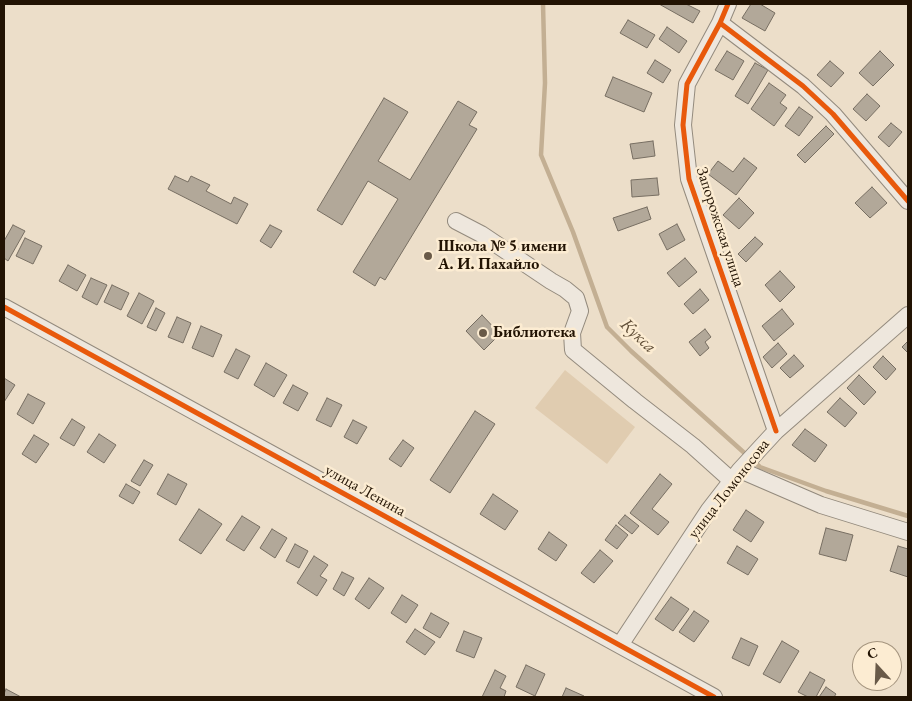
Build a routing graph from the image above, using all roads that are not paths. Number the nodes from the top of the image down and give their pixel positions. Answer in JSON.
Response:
{"nodes":[{"id":1,"x":728,"y":4,"type":"edge"},
{"id":2,"x":720,"y":23,"type":"junction"},
{"id":3,"x":908,"y":201,"type":"edge"},
{"id":4,"x":456,"y":221,"type":"dead end"},
{"id":5,"x":4,"y":307,"type":"edge"},
{"id":6,"x":908,"y":315,"type":"edge"},
{"id":7,"x":776,"y":430,"type":"junction"},
{"id":8,"x":744,"y":467,"type":"junction"},
{"id":9,"x":908,"y":532,"type":"edge"},
{"id":10,"x":620,"y":645,"type":"junction"},
{"id":11,"x":714,"y":697,"type":"edge"}],
"edges":[{"from":1,"to":2,"type":"street","name":"Запорожская улица"},
{"from":2,"to":3,"type":"street"},
{"from":2,"to":7,"type":"street","name":"Запорожская улица"},
{"from":4,"to":8,"type":"street"},
{"from":5,"to":10,"type":"street","name":"улица Ленина"},
{"from":6,"to":7,"type":"street","name":"улица Ломоносова"},
{"from":7,"to":8,"type":"street","name":"улица Ломоносова"},
{"from":8,"to":9,"type":"street"},
{"from":8,"to":10,"type":"street","name":"улица Ломоносова"},
{"from":10,"to":11,"type":"street","name":"улица Ленина"}]}
